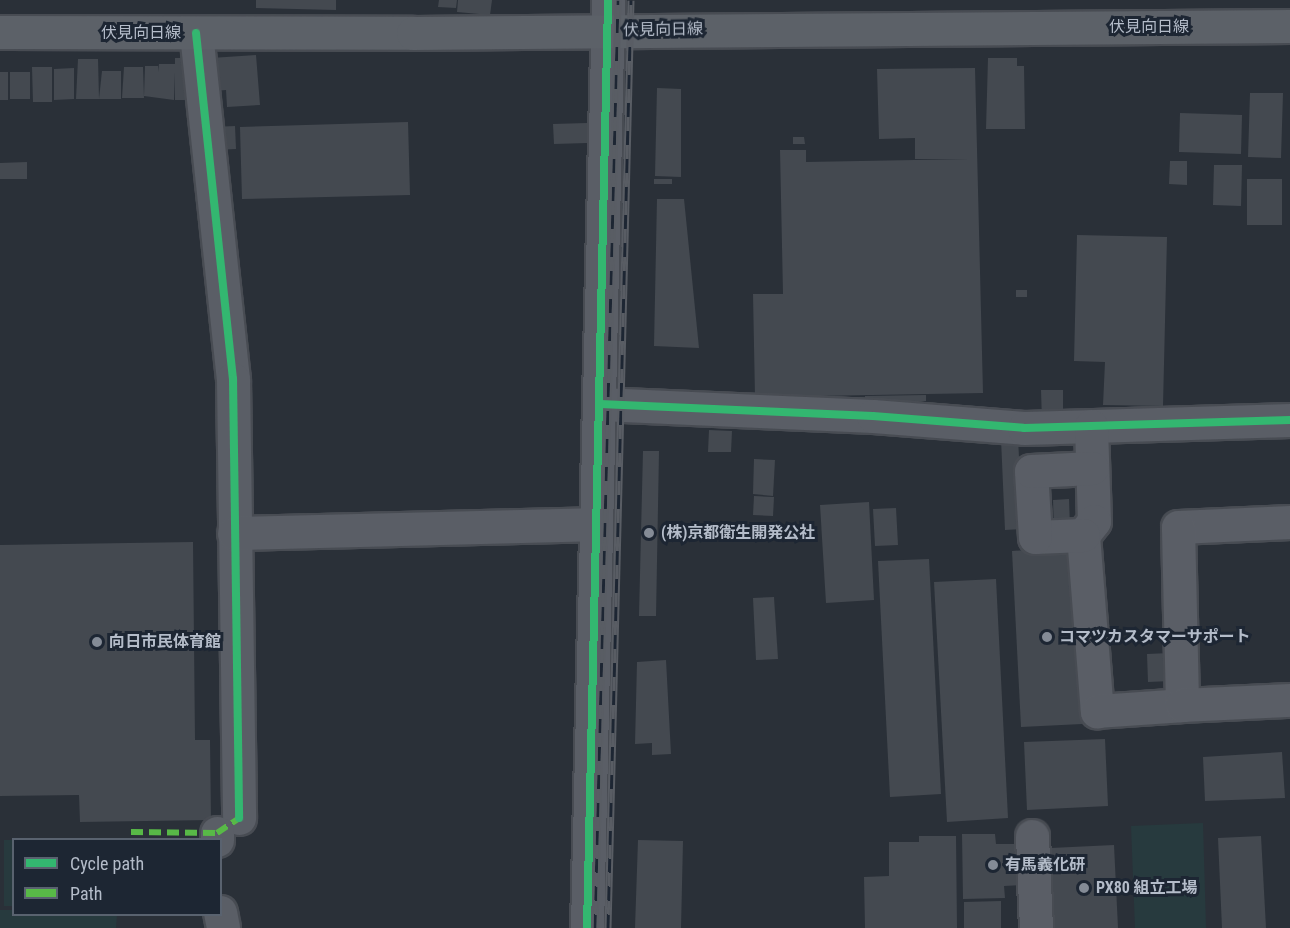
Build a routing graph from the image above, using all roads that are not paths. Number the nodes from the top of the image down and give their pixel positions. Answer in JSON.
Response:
{"nodes":[{"id":1,"x":608,"y":15,"type":"edge"},
{"id":2,"x":1290,"y":26,"type":"edge"},
{"id":3,"x":0,"y":32,"type":"edge"},
{"id":4,"x":196,"y":33,"type":"junction"},
{"id":5,"x":600,"y":404,"type":"junction"},
{"id":6,"x":1290,"y":420,"type":"edge"},
{"id":7,"x":1091,"y":426,"type":"junction"},
{"id":8,"x":1092,"y":468,"type":"junction"},
{"id":9,"x":1290,"y":522,"type":"edge"},
{"id":10,"x":595,"y":524,"type":"junction"},
{"id":11,"x":234,"y":533,"type":"junction"},
{"id":12,"x":1083,"y":535,"type":"junction"},
{"id":13,"x":1290,"y":699,"type":"edge"},
{"id":14,"x":1182,"y":705,"type":"junction"},
{"id":15,"x":224,"y":830,"type":"edge"},
{"id":16,"x":1032,"y":836,"type":"dead end"},
{"id":17,"x":587,"y":928,"type":"edge"},
{"id":18,"x":1036,"y":928,"type":"edge"}],
"edges":[{"from":1,"to":2,"type":"main road","name":"伏見向日線"},
{"from":1,"to":4,"type":"main road","name":"伏見向日線"},
{"from":1,"to":5,"type":"street"},
{"from":3,"to":4,"type":"main road","name":"伏見向日線"},
{"from":4,"to":11,"type":"street"},
{"from":5,"to":7,"type":"street"},
{"from":5,"to":10,"type":"street"},
{"from":6,"to":7,"type":"street"},
{"from":7,"to":8,"type":"street"},
{"from":8,"to":12,"type":"street"},
{"from":8,"to":12,"type":"street"},
{"from":9,"to":14,"type":"street"},
{"from":10,"to":11,"type":"street"},
{"from":10,"to":17,"type":"street"},
{"from":11,"to":15,"type":"street"},
{"from":12,"to":14,"type":"street"},
{"from":13,"to":14,"type":"street"},
{"from":16,"to":18,"type":"street"}]}
